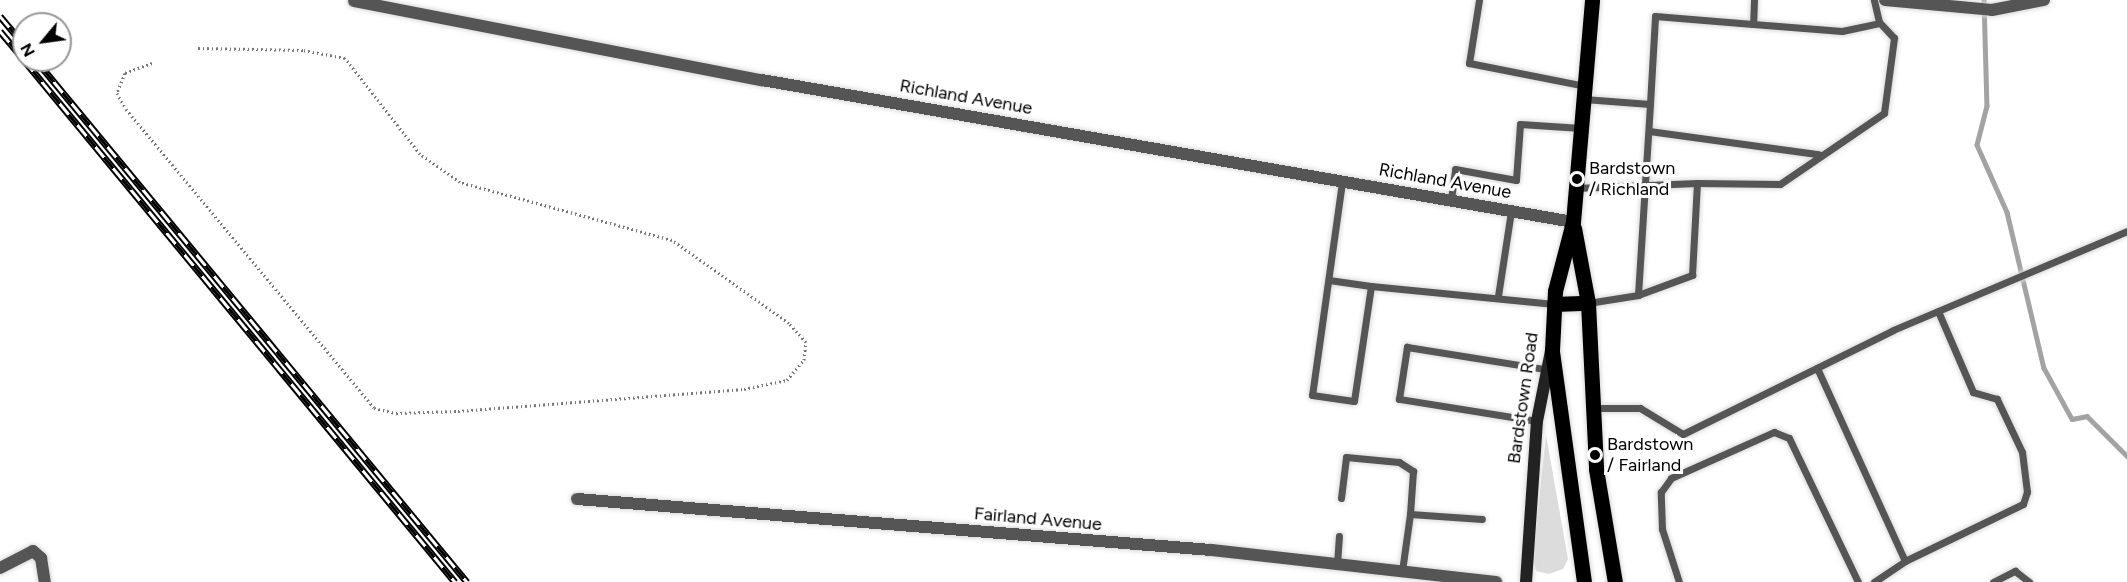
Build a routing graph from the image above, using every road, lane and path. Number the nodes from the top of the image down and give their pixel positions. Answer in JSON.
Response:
{"nodes":[{"id":1,"x":1479,"y":0,"type":"edge"},
{"id":2,"x":1592,"y":0,"type":"edge"},
{"id":3,"x":1754,"y":0,"type":"edge"},
{"id":4,"x":1874,"y":0,"type":"edge"},
{"id":5,"x":1884,"y":0,"type":"edge"},
{"id":6,"x":2044,"y":0,"type":"edge"},
{"id":7,"x":354,"y":1,"type":"edge"},
{"id":8,"x":1879,"y":23,"type":"junction"},
{"id":9,"x":1753,"y":24,"type":"junction"},
{"id":10,"x":196,"y":48,"type":"dead end"},
{"id":11,"x":152,"y":63,"type":"dead end"},
{"id":12,"x":1584,"y":92,"type":"junction"},
{"id":13,"x":1650,"y":104,"type":"junction"},
{"id":14,"x":1581,"y":129,"type":"junction"},
{"id":15,"x":1649,"y":131,"type":"junction"},
{"id":16,"x":1818,"y":154,"type":"junction"},
{"id":17,"x":1342,"y":182,"type":"junction"},
{"id":18,"x":1697,"y":183,"type":"junction"},
{"id":19,"x":1647,"y":186,"type":"junction"},
{"id":20,"x":1576,"y":188,"type":"junction"},
{"id":21,"x":1451,"y":199,"type":"junction"},
{"id":22,"x":1511,"y":211,"type":"junction"},
{"id":23,"x":1574,"y":222,"type":"junction"},
{"id":24,"x":2127,"y":231,"type":"edge"},
{"id":25,"x":1329,"y":280,"type":"junction"},
{"id":26,"x":1371,"y":286,"type":"junction"},
{"id":27,"x":1498,"y":296,"type":"junction"},
{"id":28,"x":1638,"y":296,"type":"junction"},
{"id":29,"x":1588,"y":303,"type":"junction"},
{"id":30,"x":1554,"y":304,"type":"junction"},
{"id":31,"x":1938,"y":311,"type":"junction"},
{"id":32,"x":1552,"y":350,"type":"junction"},
{"id":33,"x":1817,"y":368,"type":"junction"},
{"id":34,"x":1545,"y":369,"type":"junction"},
{"id":35,"x":1591,"y":408,"type":"junction"},
{"id":36,"x":1537,"y":421,"type":"junction"},
{"id":37,"x":1341,"y":498,"type":"dead end"},
{"id":38,"x":577,"y":499,"type":"dead end"},
{"id":39,"x":1410,"y":514,"type":"junction"},
{"id":40,"x":1482,"y":519,"type":"dead end"},
{"id":41,"x":1339,"y":536,"type":"dead end"},
{"id":42,"x":1905,"y":561,"type":"junction"},
{"id":43,"x":1337,"y":564,"type":"junction"},
{"id":44,"x":0,"y":568,"type":"edge"},
{"id":45,"x":1402,"y":571,"type":"junction"},
{"id":46,"x":45,"y":582,"type":"edge"},
{"id":47,"x":1496,"y":582,"type":"edge"},
{"id":48,"x":1526,"y":582,"type":"edge"},
{"id":49,"x":1584,"y":582,"type":"edge"},
{"id":50,"x":1615,"y":582,"type":"edge"},
{"id":51,"x":1679,"y":582,"type":"edge"},
{"id":52,"x":1857,"y":582,"type":"edge"},
{"id":53,"x":1874,"y":582,"type":"edge"},
{"id":54,"x":1993,"y":582,"type":"edge"},
{"id":55,"x":2029,"y":582,"type":"edge"}],
"edges":[{"from":1,"to":12,"type":"lane"},
{"from":2,"to":12,"type":"main road","name":"Bardstown Road"},
{"from":3,"to":9,"type":"lane"},
{"from":4,"to":8,"type":"lane"},
{"from":5,"to":6,"type":"street"},
{"from":7,"to":17,"type":"street","name":"Richland Avenue"},
{"from":8,"to":9,"type":"lane"},
{"from":8,"to":16,"type":"lane"},
{"from":9,"to":13,"type":"lane"},
{"from":10,"to":11,"type":"path"},
{"from":12,"to":13,"type":"lane"},
{"from":12,"to":14,"type":"main road","name":"Bardstown Road"},
{"from":13,"to":15,"type":"lane"},
{"from":14,"to":20,"type":"main road","name":"Bardstown Road"},
{"from":14,"to":21,"type":"lane"},
{"from":15,"to":16,"type":"lane"},
{"from":15,"to":19,"type":"lane"},
{"from":16,"to":18,"type":"lane"},
{"from":17,"to":21,"type":"street","name":"Richland Avenue"},
{"from":17,"to":25,"type":"lane"},
{"from":18,"to":19,"type":"lane"},
{"from":18,"to":28,"type":"lane"},
{"from":19,"to":20,"type":"lane"},
{"from":19,"to":28,"type":"lane"},
{"from":20,"to":23,"type":"main road","name":"Bardstown Road"},
{"from":21,"to":22,"type":"street","name":"Richland Avenue"},
{"from":22,"to":23,"type":"street","name":"Richland Avenue"},
{"from":22,"to":27,"type":"lane"},
{"from":23,"to":29,"type":"main road","name":"Bardstown Road"},
{"from":23,"to":30,"type":"main road","name":"Bardstown Road"},
{"from":24,"to":31,"type":"lane"},
{"from":25,"to":26,"type":"lane"},
{"from":25,"to":26,"type":"lane"},
{"from":26,"to":27,"type":"lane"},
{"from":27,"to":30,"type":"lane"},
{"from":28,"to":29,"type":"lane"},
{"from":29,"to":30,"type":"main road"},
{"from":29,"to":35,"type":"main road","name":"Bardstown Road"},
{"from":30,"to":32,"type":"main road","name":"Bardstown Road"},
{"from":31,"to":33,"type":"lane"},
{"from":31,"to":42,"type":"lane"},
{"from":32,"to":34,"type":"main road","name":"Bardstown Road"},
{"from":32,"to":49,"type":"main road"},
{"from":33,"to":35,"type":"lane"},
{"from":33,"to":42,"type":"lane"},
{"from":34,"to":36,"type":"main road","name":"Bardstown Road"},
{"from":34,"to":36,"type":"lane"},
{"from":35,"to":50,"type":"main road","name":"Bardstown Road"},
{"from":36,"to":48,"type":"main road","name":"Bardstown Road"},
{"from":37,"to":39,"type":"lane"},
{"from":38,"to":43,"type":"street","name":"Fairland Avenue"},
{"from":39,"to":40,"type":"lane"},
{"from":39,"to":45,"type":"lane"},
{"from":41,"to":43,"type":"lane"},
{"from":42,"to":53,"type":"lane"},
{"from":43,"to":45,"type":"street","name":"Fairland Avenue"},
{"from":44,"to":46,"type":"street"},
{"from":45,"to":47,"type":"street","name":"Fairland Avenue"},
{"from":51,"to":52,"type":"lane"},
{"from":54,"to":55,"type":"lane"}]}
